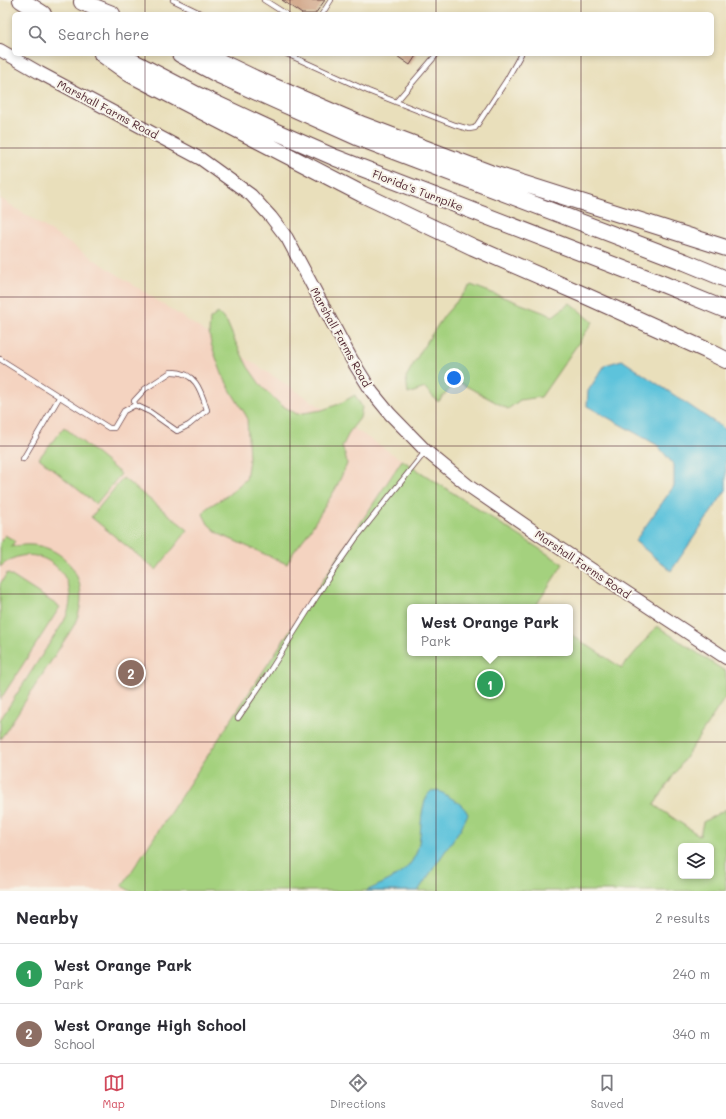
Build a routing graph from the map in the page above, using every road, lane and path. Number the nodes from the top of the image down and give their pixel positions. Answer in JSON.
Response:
{"nodes":[{"id":1,"x":21,"y":0,"type":"edge"},
{"id":2,"x":173,"y":0,"type":"edge"},
{"id":3,"x":264,"y":0,"type":"edge"},
{"id":4,"x":332,"y":0,"type":"edge"},
{"id":5,"x":80,"y":1,"type":"edge"},
{"id":6,"x":40,"y":12,"type":"edge"},
{"id":7,"x":101,"y":12,"type":"edge"},
{"id":8,"x":107,"y":12,"type":"edge"},
{"id":9,"x":198,"y":12,"type":"edge"},
{"id":10,"x":283,"y":12,"type":"edge"},
{"id":11,"x":323,"y":12,"type":"edge"},
{"id":12,"x":0,"y":50,"type":"edge"},
{"id":13,"x":105,"y":56,"type":"edge"},
{"id":14,"x":121,"y":56,"type":"edge"},
{"id":15,"x":184,"y":56,"type":"edge"},
{"id":16,"x":208,"y":56,"type":"edge"},
{"id":17,"x":291,"y":56,"type":"edge"},
{"id":18,"x":435,"y":56,"type":"edge"},
{"id":19,"x":520,"y":56,"type":"edge"},
{"id":20,"x":396,"y":102,"type":"junction"},
{"id":21,"x":726,"y":248,"type":"edge"},
{"id":22,"x":726,"y":279,"type":"edge"},
{"id":23,"x":586,"y":296,"type":"junction"},
{"id":24,"x":726,"y":310,"type":"edge"},
{"id":25,"x":0,"y":359,"type":"edge"},
{"id":26,"x":726,"y":360,"type":"edge"},
{"id":27,"x":726,"y":370,"type":"edge"},
{"id":28,"x":60,"y":396,"type":"junction"},
{"id":29,"x":135,"y":405,"type":"junction"},
{"id":30,"x":426,"y":451,"type":"junction"},
{"id":31,"x":23,"y":459,"type":"dead end"},
{"id":32,"x":726,"y":658,"type":"edge"},
{"id":33,"x":238,"y":718,"type":"dead end"}],
"edges":[{"from":1,"to":6,"type":"highway"},
{"from":2,"to":9,"type":"lane"},
{"from":3,"to":10,"type":"lane"},
{"from":4,"to":11,"type":"lane"},
{"from":5,"to":7,"type":"highway"},
{"from":5,"to":8,"type":"highway"},
{"from":12,"to":30,"type":"street","name":"Marshall Farms Road"},
{"from":13,"to":23,"type":"highway"},
{"from":14,"to":24,"type":"highway","name":"Florida's Turnpike"},
{"from":15,"to":22,"type":"highway"},
{"from":16,"to":21,"type":"highway"},
{"from":17,"to":20,"type":"lane"},
{"from":18,"to":20,"type":"lane"},
{"from":19,"to":20,"type":"lane"},
{"from":23,"to":26,"type":"highway"},
{"from":23,"to":27,"type":"highway"},
{"from":25,"to":28,"type":"lane"},
{"from":28,"to":29,"type":"lane"},
{"from":28,"to":31,"type":"lane"},
{"from":29,"to":29,"type":"lane"},
{"from":30,"to":32,"type":"street","name":"Marshall Farms Road"},
{"from":30,"to":33,"type":"lane"}]}
